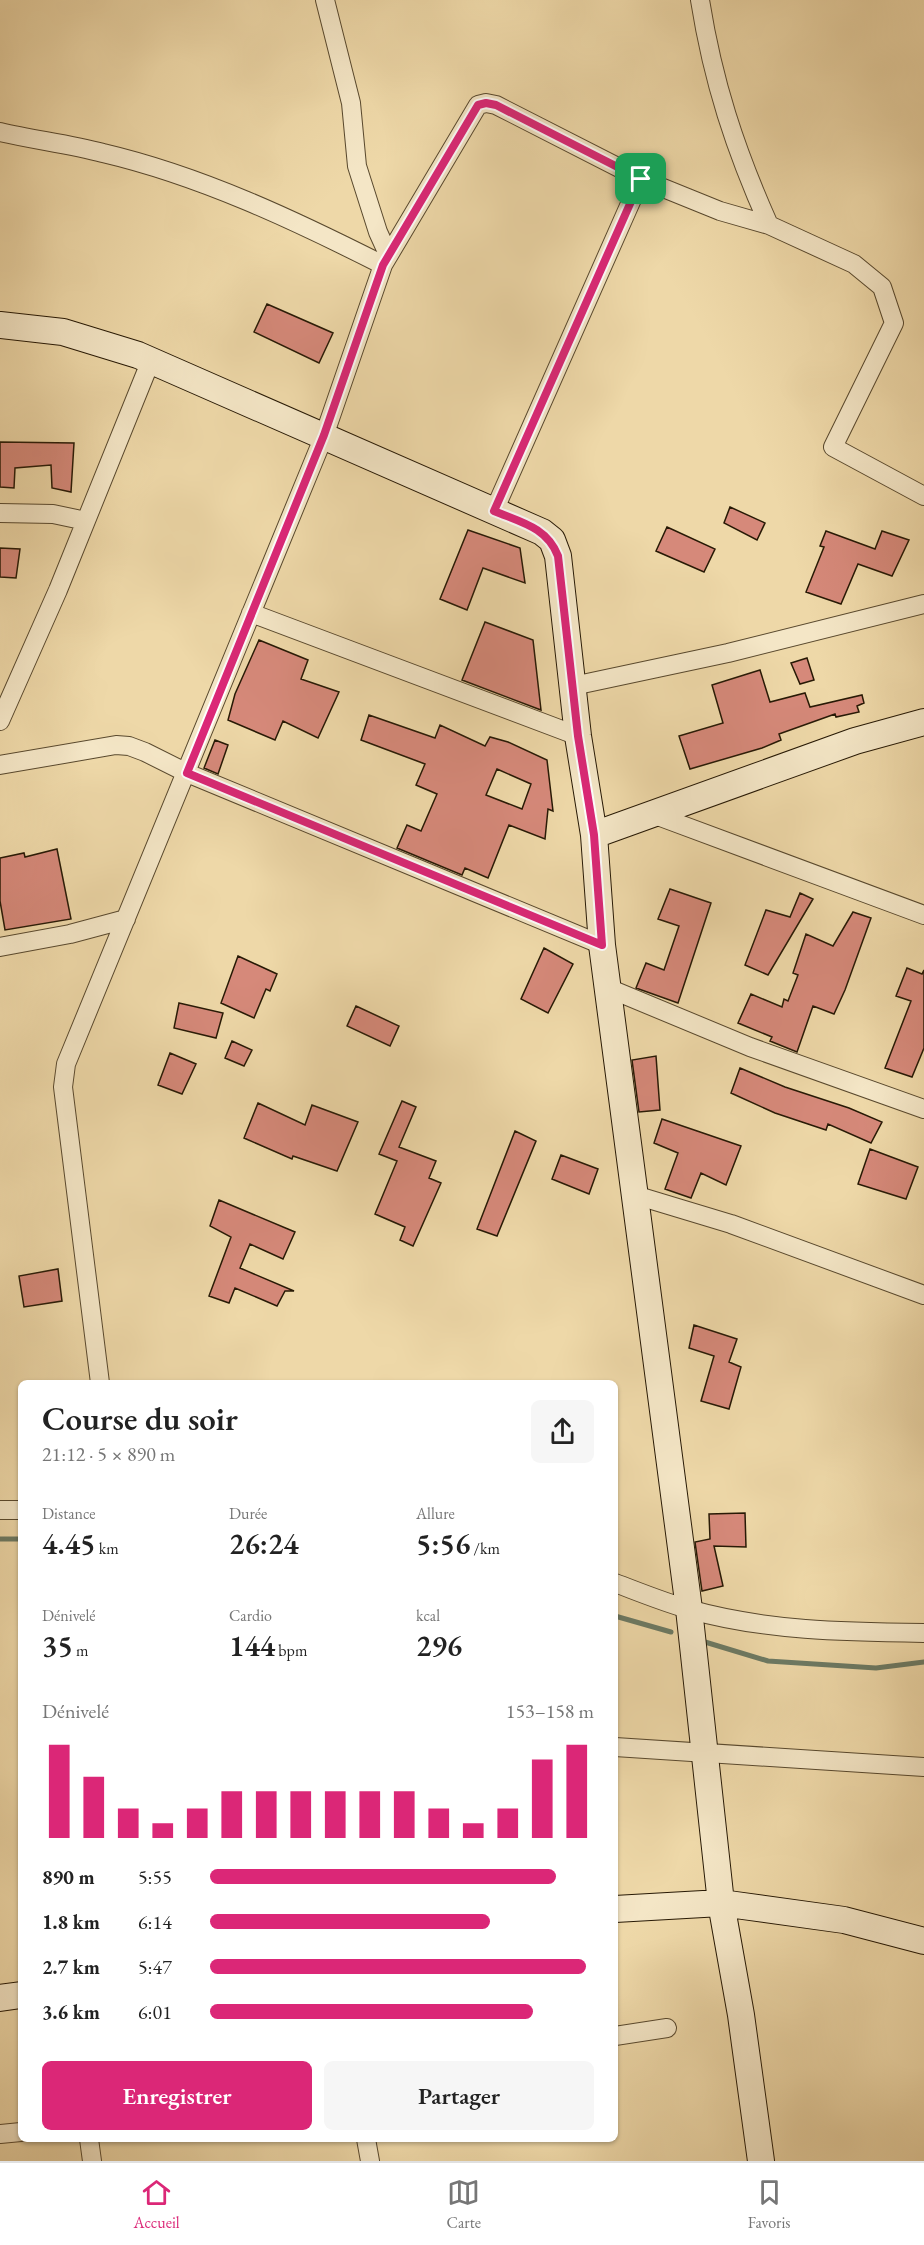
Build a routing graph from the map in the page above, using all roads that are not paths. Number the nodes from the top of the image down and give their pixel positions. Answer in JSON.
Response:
{"nodes":[{"id":1,"x":325,"y":0,"type":"edge"},
{"id":2,"x":700,"y":0,"type":"edge"},
{"id":3,"x":0,"y":132,"type":"edge"},
{"id":4,"x":641,"y":179,"type":"junction"},
{"id":5,"x":769,"y":225,"type":"junction"},
{"id":6,"x":386,"y":259,"type":"junction"},
{"id":7,"x":0,"y":325,"type":"edge"},
{"id":8,"x":151,"y":360,"type":"junction"},
{"id":9,"x":324,"y":435,"type":"junction"},
{"id":10,"x":924,"y":496,"type":"edge"},
{"id":11,"x":494,"y":511,"type":"junction"},
{"id":12,"x":0,"y":513,"type":"edge"},
{"id":13,"x":86,"y":521,"type":"junction"},
{"id":14,"x":924,"y":604,"type":"edge"},
{"id":15,"x":251,"y":613,"type":"junction"},
{"id":16,"x":573,"y":686,"type":"junction"},
{"id":17,"x":0,"y":721,"type":"edge"},
{"id":18,"x":924,"y":722,"type":"edge"},
{"id":19,"x":578,"y":736,"type":"junction"},
{"id":20,"x":0,"y":765,"type":"edge"},
{"id":21,"x":187,"y":773,"type":"junction"},
{"id":22,"x":655,"y":815,"type":"junction"},
{"id":23,"x":594,"y":835,"type":"junction"},
{"id":24,"x":924,"y":915,"type":"edge"},
{"id":25,"x":126,"y":919,"type":"junction"},
{"id":26,"x":602,"y":945,"type":"junction"},
{"id":27,"x":0,"y":947,"type":"edge"},
{"id":28,"x":608,"y":988,"type":"junction"},
{"id":29,"x":924,"y":1109,"type":"edge"},
{"id":30,"x":634,"y":1195,"type":"junction"},
{"id":31,"x":924,"y":1295,"type":"edge"},
{"id":32,"x":100,"y":1380,"type":"edge"},
{"id":33,"x":0,"y":1510,"type":"edge"},
{"id":34,"x":18,"y":1510,"type":"edge"},
{"id":35,"x":618,"y":1584,"type":"edge"},
{"id":36,"x":689,"y":1610,"type":"junction"},
{"id":37,"x":924,"y":1633,"type":"edge"},
{"id":38,"x":618,"y":1747,"type":"edge"},
{"id":39,"x":706,"y":1754,"type":"junction"},
{"id":40,"x":924,"y":1767,"type":"edge"},
{"id":41,"x":721,"y":1903,"type":"junction"},
{"id":42,"x":618,"y":1909,"type":"edge"},
{"id":43,"x":924,"y":1941,"type":"edge"},
{"id":44,"x":18,"y":1995,"type":"edge"},
{"id":45,"x":0,"y":1998,"type":"edge"},
{"id":46,"x":667,"y":2028,"type":"dead end"},
{"id":47,"x":618,"y":2036,"type":"edge"},
{"id":48,"x":18,"y":2132,"type":"edge"},
{"id":49,"x":0,"y":2134,"type":"edge"},
{"id":50,"x":89,"y":2142,"type":"edge"},
{"id":51,"x":367,"y":2142,"type":"edge"},
{"id":52,"x":92,"y":2161,"type":"edge"},
{"id":53,"x":370,"y":2161,"type":"edge"},
{"id":54,"x":762,"y":2161,"type":"edge"}],
"edges":[{"from":1,"to":6,"type":"street"},
{"from":2,"to":5,"type":"street"},
{"from":3,"to":6,"type":"street"},
{"from":4,"to":5,"type":"street"},
{"from":4,"to":6,"type":"street"},
{"from":4,"to":11,"type":"street"},
{"from":5,"to":10,"type":"street"},
{"from":6,"to":9,"type":"street"},
{"from":7,"to":8,"type":"street"},
{"from":8,"to":9,"type":"street"},
{"from":8,"to":13,"type":"street"},
{"from":9,"to":11,"type":"street"},
{"from":9,"to":15,"type":"street"},
{"from":11,"to":16,"type":"street"},
{"from":12,"to":13,"type":"street"},
{"from":13,"to":17,"type":"street"},
{"from":14,"to":16,"type":"street"},
{"from":15,"to":19,"type":"street"},
{"from":15,"to":21,"type":"street"},
{"from":16,"to":19,"type":"street"},
{"from":18,"to":22,"type":"street"},
{"from":19,"to":23,"type":"street"},
{"from":20,"to":21,"type":"street"},
{"from":21,"to":25,"type":"street"},
{"from":21,"to":26,"type":"street"},
{"from":22,"to":23,"type":"street"},
{"from":22,"to":24,"type":"street"},
{"from":23,"to":26,"type":"street"},
{"from":25,"to":27,"type":"street"},
{"from":25,"to":32,"type":"street"},
{"from":26,"to":28,"type":"street"},
{"from":28,"to":29,"type":"street"},
{"from":28,"to":30,"type":"street"},
{"from":30,"to":31,"type":"street"},
{"from":30,"to":36,"type":"street"},
{"from":33,"to":34,"type":"street"},
{"from":35,"to":36,"type":"street"},
{"from":36,"to":37,"type":"street"},
{"from":36,"to":39,"type":"street"},
{"from":38,"to":39,"type":"street"},
{"from":39,"to":40,"type":"street"},
{"from":39,"to":41,"type":"street"},
{"from":41,"to":42,"type":"street"},
{"from":41,"to":43,"type":"street"},
{"from":41,"to":54,"type":"street"},
{"from":44,"to":45,"type":"street"},
{"from":46,"to":47,"type":"street"},
{"from":48,"to":49,"type":"street"},
{"from":50,"to":52,"type":"street"},
{"from":51,"to":53,"type":"street"}]}
